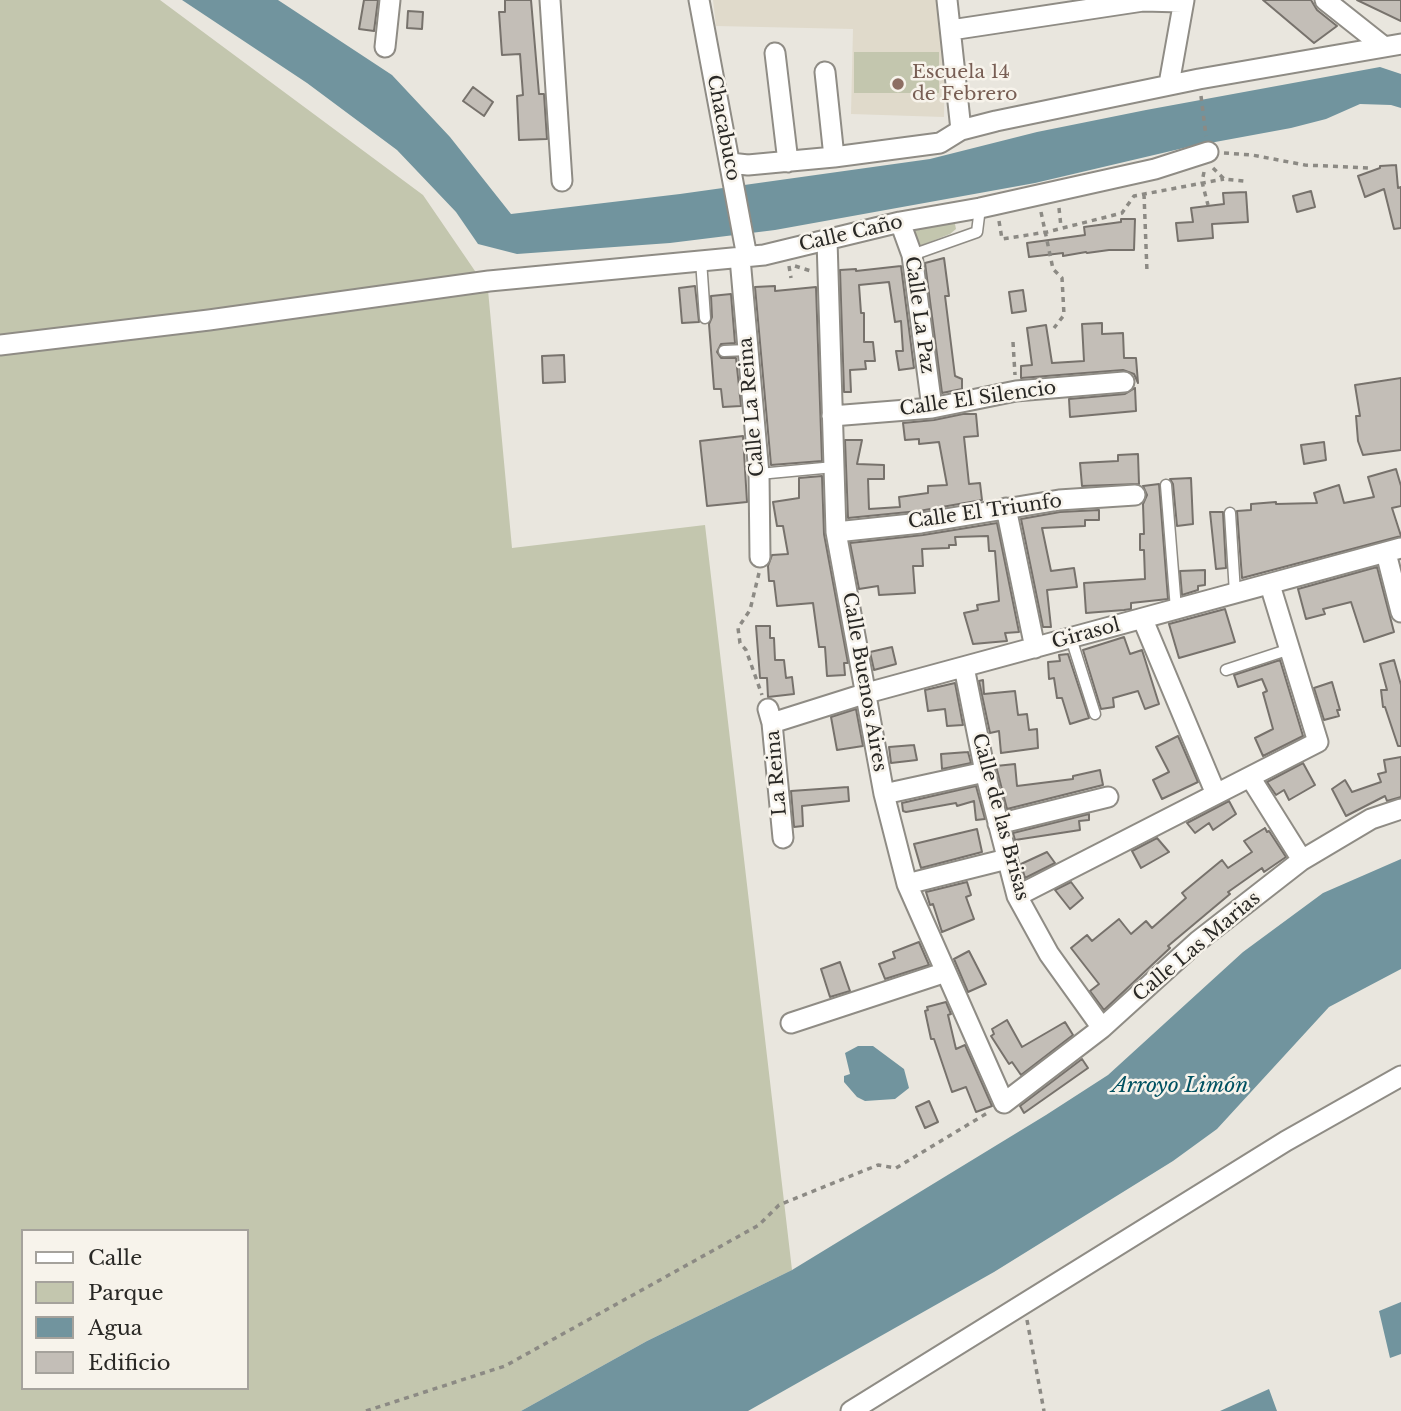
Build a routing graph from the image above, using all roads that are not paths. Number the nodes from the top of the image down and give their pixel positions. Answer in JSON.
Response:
{"nodes":[{"id":1,"x":390,"y":0,"type":"edge"},
{"id":2,"x":550,"y":0,"type":"edge"},
{"id":3,"x":699,"y":0,"type":"edge"},
{"id":4,"x":947,"y":0,"type":"edge"},
{"id":5,"x":1325,"y":0,"type":"edge"},
{"id":6,"x":1183,"y":1,"type":"edge"},
{"id":7,"x":951,"y":30,"type":"junction"},
{"id":8,"x":1392,"y":45,"type":"edge"},
{"id":9,"x":385,"y":47,"type":"dead end"},
{"id":10,"x":775,"y":53,"type":"dead end"},
{"id":11,"x":825,"y":72,"type":"dead end"},
{"id":12,"x":1169,"y":84,"type":"junction"},
{"id":13,"x":961,"y":130,"type":"junction"},
{"id":14,"x":1208,"y":149,"type":"road end"},
{"id":15,"x":834,"y":157,"type":"junction"},
{"id":16,"x":789,"y":162,"type":"junction"},
{"id":17,"x":732,"y":169,"type":"junction"},
{"id":18,"x":562,"y":181,"type":"dead end"},
{"id":19,"x":980,"y":208,"type":"junction"},
{"id":20,"x":900,"y":222,"type":"junction"},
{"id":21,"x":827,"y":240,"type":"junction"},
{"id":22,"x":744,"y":253,"type":"junction"},
{"id":23,"x":912,"y":255,"type":"junction"},
{"id":24,"x":701,"y":260,"type":"junction"},
{"id":25,"x":705,"y":318,"type":"dead end"},
{"id":26,"x":0,"y":345,"type":"edge"},
{"id":27,"x":747,"y":350,"type":"junction"},
{"id":28,"x":724,"y":351,"type":"dead end"},
{"id":29,"x":1124,"y":382,"type":"dead end"},
{"id":30,"x":932,"y":408,"type":"junction"},
{"id":31,"x":832,"y":416,"type":"junction"},
{"id":32,"x":834,"y":467,"type":"junction"},
{"id":33,"x":759,"y":474,"type":"junction"},
{"id":34,"x":1166,"y":485,"type":"dead end"},
{"id":35,"x":1135,"y":495,"type":"dead end"},
{"id":36,"x":1006,"y":508,"type":"junction"},
{"id":37,"x":1230,"y":513,"type":"dead end"},
{"id":38,"x":836,"y":532,"type":"junction"},
{"id":39,"x":1393,"y":551,"type":"edge"},
{"id":40,"x":760,"y":557,"type":"road end"},
{"id":41,"x":1270,"y":585,"type":"junction"},
{"id":42,"x":1235,"y":593,"type":"junction"},
{"id":43,"x":1176,"y":609,"type":"junction"},
{"id":44,"x":1401,"y":612,"type":"edge"},
{"id":45,"x":1143,"y":620,"type":"junction"},
{"id":46,"x":1071,"y":638,"type":"junction"},
{"id":47,"x":1035,"y":648,"type":"junction"},
{"id":48,"x":1290,"y":649,"type":"junction"},
{"id":49,"x":964,"y":667,"type":"junction"},
{"id":50,"x":1226,"y":670,"type":"dead end"},
{"id":51,"x":867,"y":694,"type":"junction"},
{"id":52,"x":1095,"y":715,"type":"dead end"},
{"id":53,"x":770,"y":716,"type":"joint"},
{"id":54,"x":985,"y":772,"type":"junction"},
{"id":55,"x":1250,"y":777,"type":"junction"},
{"id":56,"x":884,"y":794,"type":"junction"},
{"id":57,"x":1216,"y":794,"type":"junction"},
{"id":58,"x":1108,"y":797,"type":"dead end"},
{"id":59,"x":1401,"y":809,"type":"edge"},
{"id":60,"x":998,"y":824,"type":"junction"},
{"id":61,"x":783,"y":838,"type":"dead end"},
{"id":62,"x":1007,"y":859,"type":"junction"},
{"id":63,"x":1302,"y":860,"type":"junction"},
{"id":64,"x":907,"y":884,"type":"junction"},
{"id":65,"x":1017,"y":896,"type":"junction"},
{"id":66,"x":946,"y":972,"type":"junction"},
{"id":67,"x":791,"y":1023,"type":"dead end"},
{"id":68,"x":1102,"y":1028,"type":"junction"},
{"id":69,"x":1401,"y":1076,"type":"edge"},
{"id":70,"x":1004,"y":1102,"type":"joint"},
{"id":71,"x":853,"y":1411,"type":"edge"}],
"edges":[{"from":1,"to":9,"type":"street"},
{"from":2,"to":18,"type":"street"},
{"from":3,"to":17,"type":"street","name":"Chacabuco"},
{"from":4,"to":7,"type":"street"},
{"from":5,"to":8,"type":"street"},
{"from":6,"to":7,"type":"street"},
{"from":6,"to":12,"type":"street"},
{"from":7,"to":13,"type":"street"},
{"from":8,"to":12,"type":"street"},
{"from":10,"to":16,"type":"street"},
{"from":11,"to":15,"type":"street"},
{"from":12,"to":13,"type":"street"},
{"from":13,"to":15,"type":"street"},
{"from":14,"to":19,"type":"street","name":"Calle Caño"},
{"from":15,"to":16,"type":"street"},
{"from":16,"to":17,"type":"street"},
{"from":17,"to":22,"type":"street","name":"Chacabuco"},
{"from":19,"to":20,"type":"street","name":"Calle Caño"},
{"from":19,"to":23,"type":"lane"},
{"from":20,"to":21,"type":"street","name":"Calle Caño"},
{"from":20,"to":23,"type":"street","name":"Calle La Paz"},
{"from":21,"to":22,"type":"street","name":"Calle Caño"},
{"from":21,"to":31,"type":"street","name":"Calle Buenos Aires"},
{"from":22,"to":24,"type":"street","name":"Calle Caño"},
{"from":22,"to":27,"type":"street","name":"Calle La Reina"},
{"from":23,"to":30,"type":"street","name":"Calle La Paz"},
{"from":24,"to":25,"type":"lane"},
{"from":24,"to":26,"type":"street","name":"Calle Caño"},
{"from":27,"to":28,"type":"lane"},
{"from":27,"to":33,"type":"street","name":"Calle La Reina"},
{"from":29,"to":30,"type":"street","name":"Calle El Silencio"},
{"from":30,"to":31,"type":"street","name":"Calle El Silencio"},
{"from":31,"to":32,"type":"street","name":"Calle Buenos Aires"},
{"from":32,"to":33,"type":"lane"},
{"from":32,"to":38,"type":"street","name":"Calle Buenos Aires"},
{"from":33,"to":40,"type":"street","name":"Calle La Reina"},
{"from":34,"to":43,"type":"lane"},
{"from":35,"to":36,"type":"street","name":"Calle El Triunfo"},
{"from":36,"to":38,"type":"street","name":"Calle El Triunfo"},
{"from":36,"to":47,"type":"street"},
{"from":37,"to":42,"type":"lane"},
{"from":38,"to":51,"type":"street","name":"Calle Buenos Aires"},
{"from":39,"to":41,"type":"street","name":"Girasol"},
{"from":39,"to":44,"type":"street"},
{"from":41,"to":42,"type":"street","name":"Girasol"},
{"from":41,"to":48,"type":"street"},
{"from":42,"to":43,"type":"street","name":"Girasol"},
{"from":43,"to":45,"type":"street","name":"Girasol"},
{"from":45,"to":46,"type":"street","name":"Girasol"},
{"from":45,"to":57,"type":"street"},
{"from":46,"to":47,"type":"street","name":"Girasol"},
{"from":46,"to":52,"type":"lane"},
{"from":47,"to":49,"type":"street","name":"Girasol"},
{"from":48,"to":50,"type":"lane"},
{"from":48,"to":55,"type":"street"},
{"from":49,"to":51,"type":"street","name":"Girasol"},
{"from":49,"to":54,"type":"street","name":"Calle de las Brisas"},
{"from":51,"to":53,"type":"street","name":"Girasol"},
{"from":51,"to":56,"type":"street","name":"Calle Buenos Aires"},
{"from":53,"to":61,"type":"street","name":"La Reina"},
{"from":54,"to":56,"type":"street"},
{"from":54,"to":60,"type":"street","name":"Calle de las Brisas"},
{"from":55,"to":57,"type":"street"},
{"from":55,"to":63,"type":"street"},
{"from":56,"to":64,"type":"street","name":"Calle Buenos Aires"},
{"from":57,"to":65,"type":"street"},
{"from":58,"to":60,"type":"street"},
{"from":59,"to":63,"type":"street","name":"Calle Las Marias"},
{"from":60,"to":62,"type":"street","name":"Calle de las Brisas"},
{"from":62,"to":64,"type":"street"},
{"from":62,"to":65,"type":"street","name":"Calle de las Brisas"},
{"from":63,"to":68,"type":"street","name":"Calle Las Marias"},
{"from":64,"to":66,"type":"street","name":"Calle Buenos Aires"},
{"from":65,"to":68,"type":"street","name":"Calle de las Brisas"},
{"from":66,"to":67,"type":"street"},
{"from":66,"to":70,"type":"street","name":"Calle Buenos Aires"},
{"from":68,"to":70,"type":"street","name":"Calle Las Marias"},
{"from":69,"to":71,"type":"street"}]}
